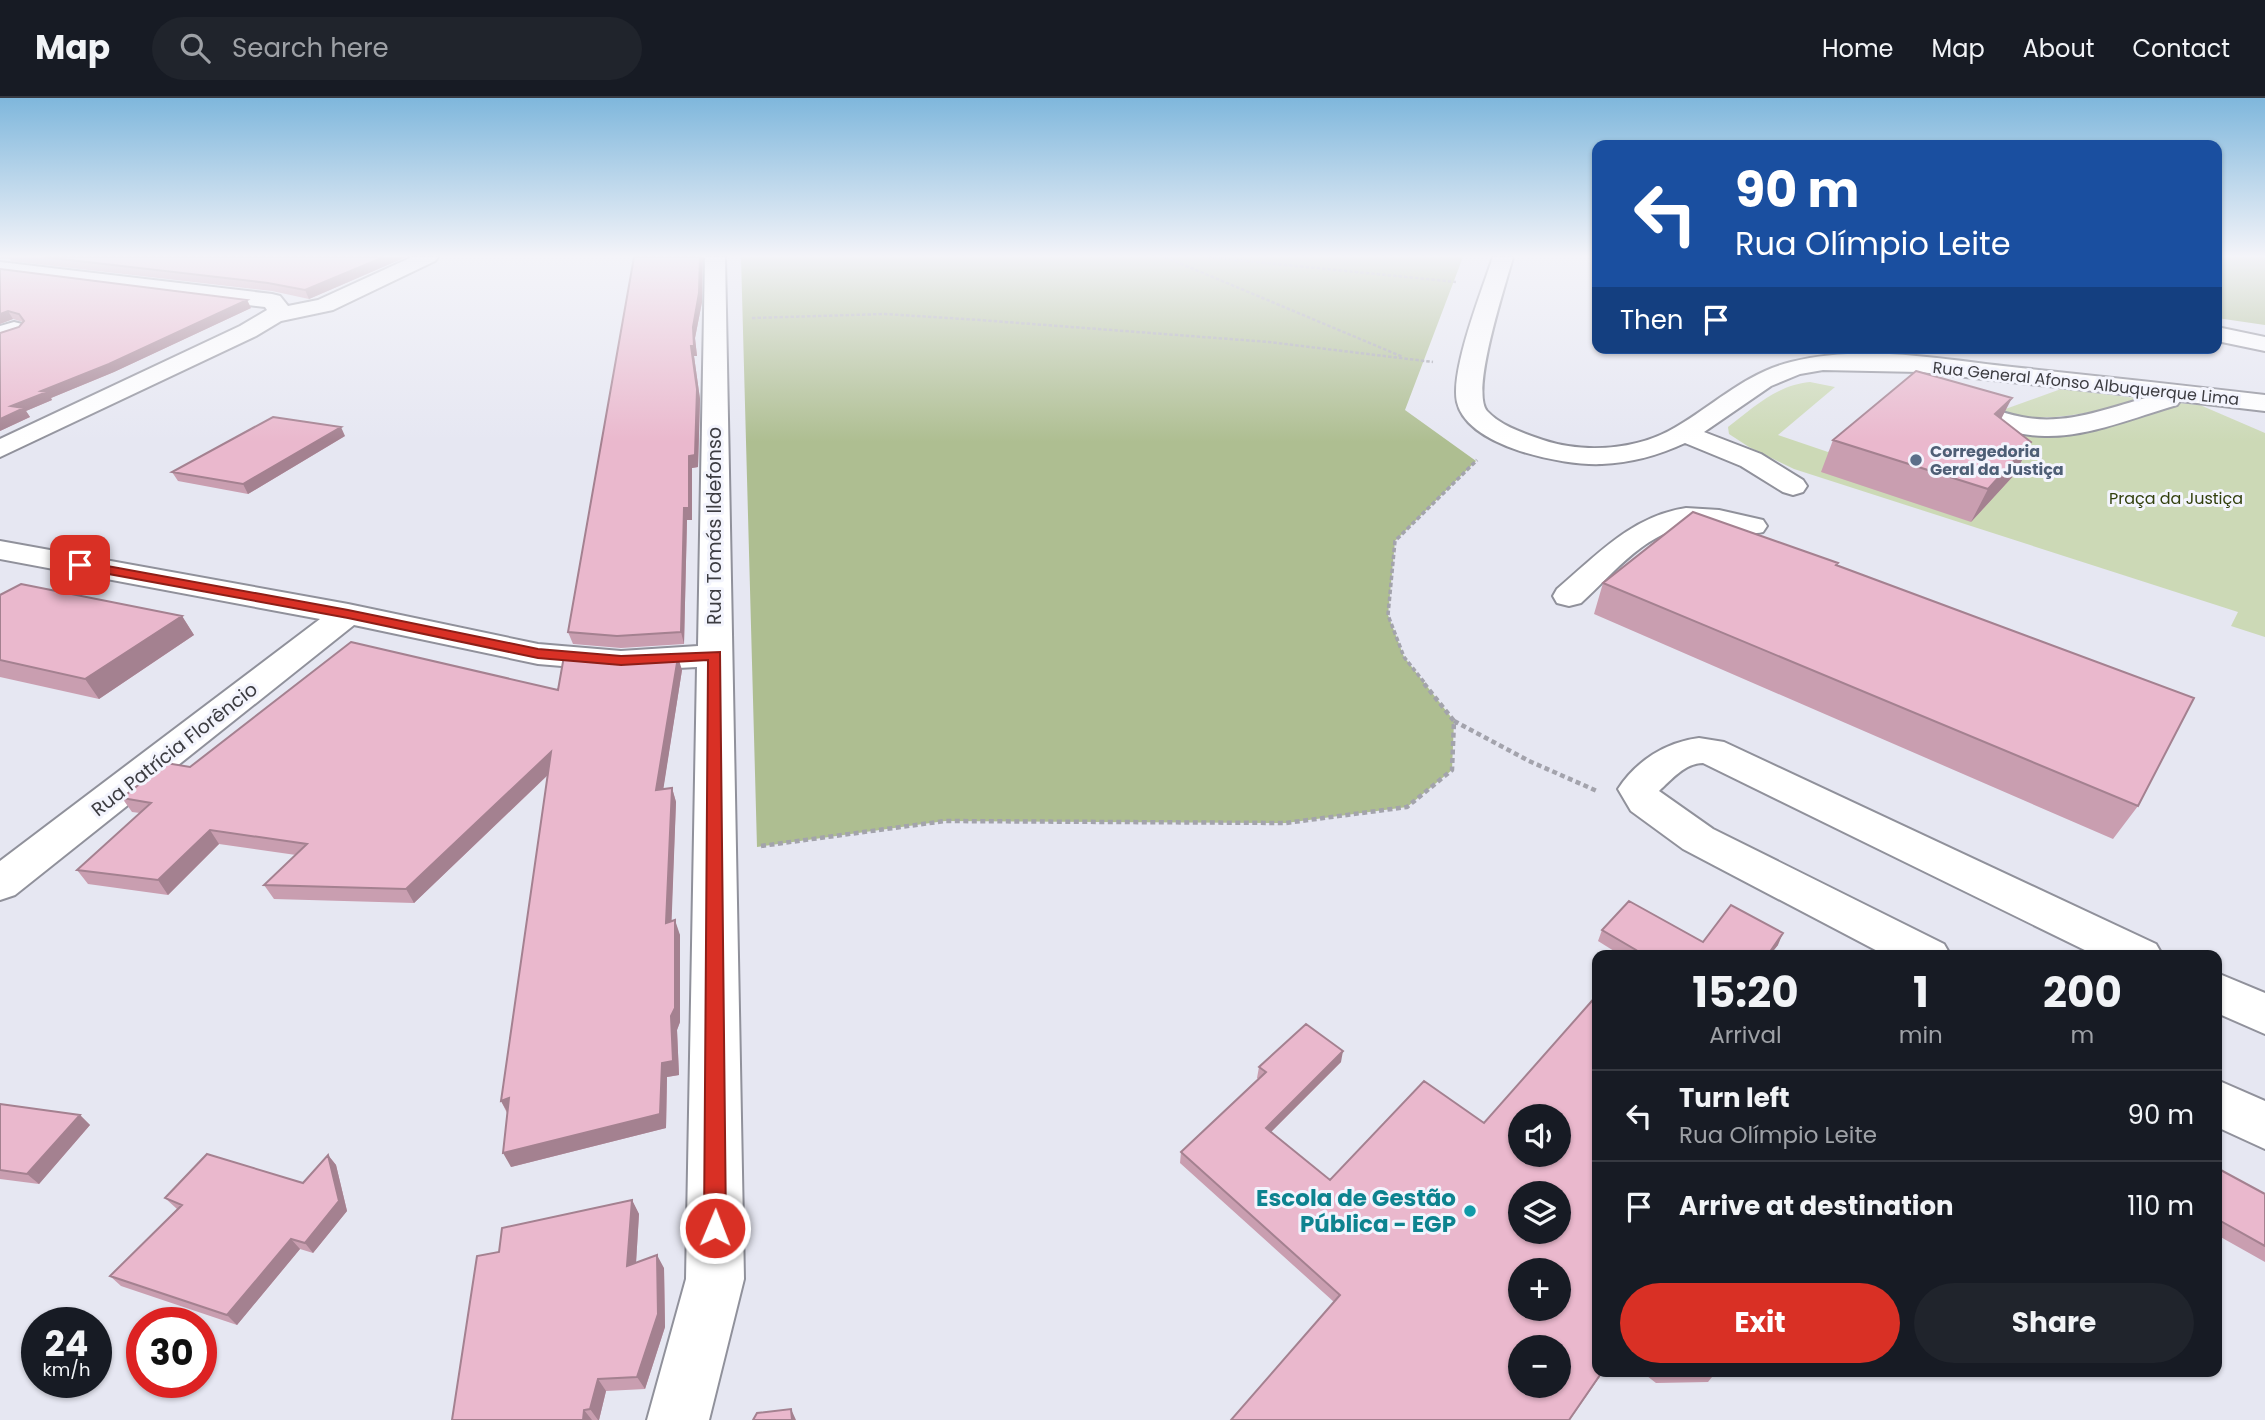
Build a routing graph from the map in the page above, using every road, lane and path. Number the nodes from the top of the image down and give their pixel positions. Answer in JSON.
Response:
{"nodes":[{"id":1,"x":269,"y":319,"type":"edge"},
{"id":2,"x":751,"y":319,"type":"edge"},
{"id":3,"x":949,"y":319,"type":"edge"},
{"id":4,"x":1313,"y":319,"type":"edge"},
{"id":5,"x":1486,"y":319,"type":"edge"},
{"id":6,"x":714,"y":320,"type":"joint"},
{"id":7,"x":2222,"y":335,"type":"edge"},
{"id":8,"x":2265,"y":344,"type":"edge"},
{"id":9,"x":1407,"y":358,"type":"junction"},
{"id":10,"x":1968,"y":359,"type":"edge"},
{"id":11,"x":1472,"y":368,"type":"junction"},
{"id":12,"x":1753,"y":386,"type":"junction"},
{"id":13,"x":1880,"y":386,"type":"dead end"},
{"id":14,"x":2189,"y":394,"type":"junction"},
{"id":15,"x":1929,"y":398,"type":"edge"},
{"id":16,"x":2265,"y":403,"type":"edge"},
{"id":17,"x":1684,"y":433,"type":"junction"},
{"id":18,"x":1503,"y":435,"type":"junction"},
{"id":19,"x":0,"y":449,"type":"edge"},
{"id":20,"x":1793,"y":486,"type":"dead end"},
{"id":21,"x":1752,"y":526,"type":"dead end"},
{"id":22,"x":0,"y":550,"type":"edge"},
{"id":23,"x":1569,"y":596,"type":"dead end"},
{"id":24,"x":348,"y":614,"type":"junction"},
{"id":25,"x":715,"y":655,"type":"junction"},
{"id":26,"x":1454,"y":721,"type":"junction"},
{"id":27,"x":1645,"y":801,"type":"junction"},
{"id":28,"x":714,"y":835,"type":"junction"},
{"id":29,"x":0,"y":884,"type":"edge"},
{"id":30,"x":1916,"y":950,"type":"edge"},
{"id":31,"x":2127,"y":950,"type":"edge"},
{"id":32,"x":2222,"y":994,"type":"edge"},
{"id":33,"x":2265,"y":1015,"type":"edge"},
{"id":34,"x":2222,"y":1104,"type":"edge"},
{"id":35,"x":2265,"y":1126,"type":"edge"},
{"id":36,"x":678,"y":1420,"type":"edge"}],
"edges":[{"from":1,"to":19,"type":"street"},
{"from":2,"to":6,"type":"path"},
{"from":3,"to":9,"type":"path"},
{"from":4,"to":9,"type":"path"},
{"from":5,"to":11,"type":"street","name":"Rua General Afonso Albuquerque Lima"},
{"from":6,"to":25,"type":"street","name":"Rua Tomás Ildefonso"},
{"from":7,"to":8,"type":"street"},
{"from":9,"to":11,"type":"path"},
{"from":10,"to":12,"type":"street","name":"Rua General Afonso Albuquerque Lima"},
{"from":10,"to":14,"type":"street","name":"Rua General Afonso Albuquerque Lima"},
{"from":11,"to":18,"type":"street","name":"Rua General Afonso Albuquerque Lima"},
{"from":12,"to":13,"type":"street"},
{"from":12,"to":17,"type":"street","name":"Rua General Afonso Albuquerque Lima"},
{"from":14,"to":15,"type":"street"},
{"from":14,"to":16,"type":"street","name":"Rua General Afonso Albuquerque Lima"},
{"from":17,"to":18,"type":"street","name":"Rua General Afonso Albuquerque Lima"},
{"from":17,"to":20,"type":"street"},
{"from":18,"to":26,"type":"path"},
{"from":21,"to":23,"type":"street"},
{"from":22,"to":24,"type":"street"},
{"from":24,"to":25,"type":"street"},
{"from":24,"to":29,"type":"street","name":"Rua Patrícia Florêncio"},
{"from":25,"to":28,"type":"street","name":"Rua Tomás Ildefonso"},
{"from":26,"to":27,"type":"path"},
{"from":26,"to":28,"type":"path"},
{"from":27,"to":30,"type":"street"},
{"from":27,"to":31,"type":"street"},
{"from":28,"to":36,"type":"street","name":"Rua Tomás Ildefonso"},
{"from":32,"to":33,"type":"street"},
{"from":34,"to":35,"type":"street"}]}
